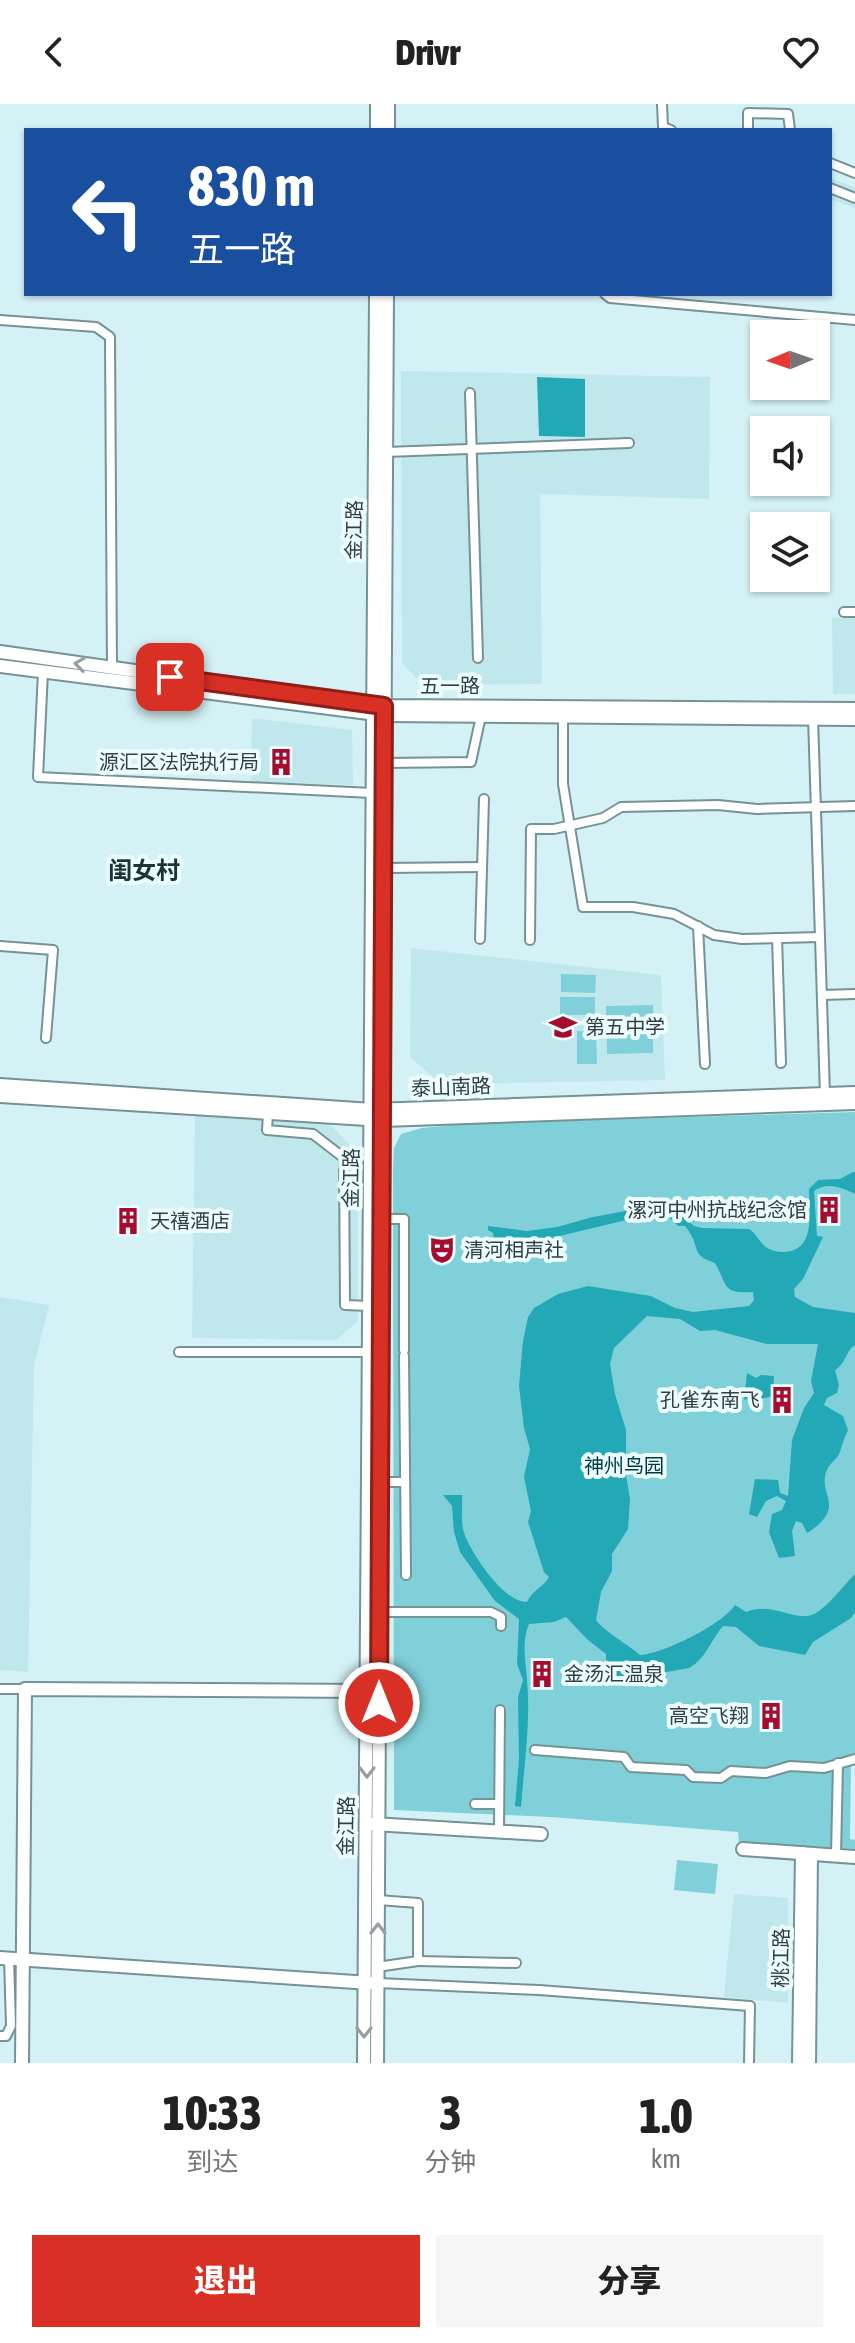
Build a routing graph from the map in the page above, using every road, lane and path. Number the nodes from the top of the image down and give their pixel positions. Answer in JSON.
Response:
{"nodes":[{"id":1,"x":377,"y":104,"type":"edge"},
{"id":2,"x":388,"y":104,"type":"edge"},
{"id":3,"x":662,"y":104,"type":"edge"},
{"id":4,"x":377,"y":128,"type":"edge"},
{"id":5,"x":388,"y":128,"type":"edge"},
{"id":6,"x":666,"y":128,"type":"edge"},
{"id":7,"x":748,"y":128,"type":"edge"},
{"id":8,"x":790,"y":128,"type":"edge"},
{"id":9,"x":832,"y":164,"type":"edge"},
{"id":10,"x":855,"y":173,"type":"edge"},
{"id":11,"x":832,"y":189,"type":"edge"},
{"id":12,"x":855,"y":198,"type":"edge"},
{"id":13,"x":376,"y":296,"type":"edge"},
{"id":14,"x":387,"y":296,"type":"edge"},
{"id":15,"x":608,"y":296,"type":"edge"},
{"id":16,"x":0,"y":320,"type":"edge"},
{"id":17,"x":855,"y":320,"type":"edge"},
{"id":18,"x":470,"y":393,"type":"dead end"},
{"id":19,"x":629,"y":443,"type":"dead end"},
{"id":20,"x":472,"y":449,"type":"junction"},
{"id":21,"x":386,"y":452,"type":"junction"},
{"id":22,"x":844,"y":612,"type":"dead end"},
{"id":23,"x":855,"y":612,"type":"edge"},
{"id":24,"x":0,"y":652,"type":"edge"},
{"id":25,"x":478,"y":658,"type":"dead end"},
{"id":26,"x":0,"y":666,"type":"edge"},
{"id":27,"x":112,"y":669,"type":"junction"},
{"id":28,"x":43,"y":672,"type":"junction"},
{"id":29,"x":855,"y":709,"type":"edge"},
{"id":30,"x":378,"y":710,"type":"junction"},
{"id":31,"x":813,"y":714,"type":"junction"},
{"id":32,"x":481,"y":716,"type":"junction"},
{"id":33,"x":563,"y":717,"type":"junction"},
{"id":34,"x":855,"y":719,"type":"edge"},
{"id":35,"x":385,"y":763,"type":"junction"},
{"id":36,"x":372,"y":793,"type":"junction"},
{"id":37,"x":484,"y":799,"type":"dead end"},
{"id":38,"x":855,"y":806,"type":"edge"},
{"id":39,"x":816,"y":807,"type":"junction"},
{"id":40,"x":570,"y":824,"type":"junction"},
{"id":41,"x":482,"y":867,"type":"junction"},
{"id":42,"x":384,"y":868,"type":"junction"},
{"id":43,"x":378,"y":925,"type":"junction"},
{"id":44,"x":698,"y":926,"type":"junction"},
{"id":45,"x":820,"y":937,"type":"junction"},
{"id":46,"x":777,"y":938,"type":"junction"},
{"id":47,"x":480,"y":939,"type":"dead end"},
{"id":48,"x":530,"y":940,"type":"dead end"},
{"id":49,"x":0,"y":946,"type":"edge"},
{"id":50,"x":855,"y":994,"type":"edge"},
{"id":51,"x":822,"y":995,"type":"junction"},
{"id":52,"x":46,"y":1038,"type":"dead end"},
{"id":53,"x":781,"y":1063,"type":"dead end"},
{"id":54,"x":705,"y":1064,"type":"dead end"},
{"id":55,"x":0,"y":1085,"type":"edge"},
{"id":56,"x":855,"y":1093,"type":"edge"},
{"id":57,"x":0,"y":1096,"type":"edge"},
{"id":58,"x":825,"y":1099,"type":"junction"},
{"id":59,"x":855,"y":1103,"type":"edge"},
{"id":60,"x":227,"y":1105,"type":"junction"},
{"id":61,"x":268,"y":1113,"type":"junction"},
{"id":62,"x":377,"y":1115,"type":"junction"},
{"id":63,"x":383,"y":1219,"type":"junction"},
{"id":64,"x":376,"y":1306,"type":"junction"},
{"id":65,"x":179,"y":1352,"type":"dead end"},
{"id":66,"x":370,"y":1352,"type":"junction"},
{"id":67,"x":374,"y":1482,"type":"junction"},
{"id":68,"x":405,"y":1482,"type":"junction"},
{"id":69,"x":406,"y":1575,"type":"dead end"},
{"id":70,"x":380,"y":1612,"type":"junction"},
{"id":71,"x":501,"y":1626,"type":"dead end"},
{"id":72,"x":0,"y":1689,"type":"edge"},
{"id":73,"x":25,"y":1689,"type":"junction"},
{"id":74,"x":367,"y":1691,"type":"junction"},
{"id":75,"x":500,"y":1710,"type":"dead end"},
{"id":76,"x":535,"y":1750,"type":"dead end"},
{"id":77,"x":855,"y":1759,"type":"edge"},
{"id":78,"x":838,"y":1763,"type":"junction"},
{"id":79,"x":475,"y":1804,"type":"dead end"},
{"id":80,"x":499,"y":1804,"type":"junction"},
{"id":81,"x":372,"y":1824,"type":"junction"},
{"id":82,"x":499,"y":1830,"type":"junction"},
{"id":83,"x":541,"y":1834,"type":"dead end"},
{"id":84,"x":743,"y":1849,"type":"dead end"},
{"id":85,"x":807,"y":1853,"type":"junction"},
{"id":86,"x":836,"y":1856,"type":"junction"},
{"id":87,"x":855,"y":1857,"type":"edge"},
{"id":88,"x":378,"y":1900,"type":"junction"},
{"id":89,"x":10,"y":1959,"type":"edge"},
{"id":90,"x":418,"y":1961,"type":"junction"},
{"id":91,"x":516,"y":1963,"type":"dead end"},
{"id":92,"x":377,"y":1967,"type":"junction"},
{"id":93,"x":371,"y":1983,"type":"junction"},
{"id":94,"x":0,"y":2036,"type":"edge"},
{"id":95,"x":22,"y":2063,"type":"edge"},
{"id":96,"x":364,"y":2063,"type":"edge"},
{"id":97,"x":377,"y":2063,"type":"edge"},
{"id":98,"x":749,"y":2063,"type":"edge"},
{"id":99,"x":799,"y":2063,"type":"edge"},
{"id":100,"x":809,"y":2063,"type":"edge"}],
"edges":[{"from":1,"to":4,"type":"street"},
{"from":2,"to":5,"type":"street"},
{"from":3,"to":6,"type":"street"},
{"from":7,"to":8,"type":"street"},
{"from":9,"to":10,"type":"street"},
{"from":11,"to":12,"type":"street"},
{"from":13,"to":30,"type":"street","name":"金江路"},
{"from":14,"to":21,"type":"street","name":"金江路"},
{"from":15,"to":17,"type":"street"},
{"from":16,"to":27,"type":"street"},
{"from":18,"to":20,"type":"street"},
{"from":19,"to":20,"type":"street"},
{"from":20,"to":21,"type":"street"},
{"from":20,"to":25,"type":"street"},
{"from":21,"to":30,"type":"street","name":"金江路"},
{"from":22,"to":23,"type":"street"},
{"from":27,"to":24,"type":"street","name":"五一路","one_way":true},
{"from":26,"to":28,"type":"street","name":"五一路"},
{"from":27,"to":30,"type":"street","name":"五一路"},
{"from":28,"to":30,"type":"street","name":"五一路"},
{"from":28,"to":36,"type":"street"},
{"from":29,"to":31,"type":"street","name":"五一路"},
{"from":30,"to":31,"type":"street","name":"五一路"},
{"from":30,"to":32,"type":"street","name":"五一路"},
{"from":30,"to":35,"type":"street","name":"金江路"},
{"from":30,"to":36,"type":"street","name":"金江路"},
{"from":31,"to":33,"type":"street","name":"五一路"},
{"from":31,"to":34,"type":"street","name":"五一路"},
{"from":31,"to":39,"type":"street"},
{"from":32,"to":33,"type":"street","name":"五一路"},
{"from":32,"to":35,"type":"street"},
{"from":33,"to":40,"type":"street"},
{"from":35,"to":42,"type":"street","name":"金江路"},
{"from":36,"to":43,"type":"street","name":"金江路"},
{"from":37,"to":41,"type":"street"},
{"from":38,"to":39,"type":"street"},
{"from":39,"to":40,"type":"street"},
{"from":39,"to":45,"type":"street"},
{"from":40,"to":44,"type":"street"},
{"from":40,"to":48,"type":"street"},
{"from":41,"to":42,"type":"street"},
{"from":41,"to":47,"type":"street"},
{"from":42,"to":43,"type":"street","name":"金江路"},
{"from":43,"to":62,"type":"street","name":"金江路"},
{"from":44,"to":46,"type":"street"},
{"from":44,"to":54,"type":"street"},
{"from":45,"to":46,"type":"street"},
{"from":45,"to":51,"type":"street"},
{"from":46,"to":53,"type":"street"},
{"from":49,"to":52,"type":"street"},
{"from":50,"to":51,"type":"street"},
{"from":51,"to":58,"type":"street"},
{"from":55,"to":60,"type":"street","name":"泰山南路"},
{"from":56,"to":58,"type":"street","name":"泰山南路"},
{"from":57,"to":60,"type":"street","name":"泰山南路"},
{"from":58,"to":59,"type":"street","name":"泰山南路"},
{"from":58,"to":62,"type":"street","name":"泰山南路"},
{"from":60,"to":61,"type":"street","name":"泰山南路"},
{"from":60,"to":62,"type":"street","name":"泰山南路"},
{"from":61,"to":62,"type":"street","name":"泰山南路"},
{"from":61,"to":64,"type":"street"},
{"from":62,"to":63,"type":"street","name":"金江路"},
{"from":62,"to":64,"type":"street","name":"金江路"},
{"from":63,"to":64,"type":"street","name":"金江路"},
{"from":63,"to":68,"type":"street"},
{"from":64,"to":66,"type":"street","name":"金江路"},
{"from":64,"to":67,"type":"street","name":"金江路"},
{"from":65,"to":66,"type":"street"},
{"from":66,"to":67,"type":"street","name":"金江路"},
{"from":67,"to":68,"type":"street"},
{"from":67,"to":70,"type":"street","name":"金江路"},
{"from":67,"to":74,"type":"street","name":"金江路"},
{"from":68,"to":69,"type":"street"},
{"from":70,"to":71,"type":"street"},
{"from":70,"to":81,"type":"street","name":"金江路"},
{"from":72,"to":73,"type":"street"},
{"from":73,"to":74,"type":"street"},
{"from":73,"to":89,"type":"street"},
{"from":74,"to":81,"type":"street","name":"金江路","one_way":true},
{"from":75,"to":80,"type":"street"},
{"from":76,"to":78,"type":"street"},
{"from":77,"to":78,"type":"street"},
{"from":78,"to":86,"type":"street"},
{"from":79,"to":80,"type":"street"},
{"from":80,"to":82,"type":"street"},
{"from":81,"to":82,"type":"street"},
{"from":81,"to":88,"type":"street","name":"金江路"},
{"from":81,"to":93,"type":"street","name":"金江路"},
{"from":82,"to":83,"type":"street"},
{"from":84,"to":85,"type":"street"},
{"from":85,"to":86,"type":"street"},
{"from":85,"to":99,"type":"street","name":"桃江路"},
{"from":85,"to":100,"type":"street","name":"桃江路"},
{"from":86,"to":87,"type":"street"},
{"from":88,"to":90,"type":"street"},
{"from":92,"to":88,"type":"street","name":"金江路","one_way":true},
{"from":89,"to":93,"type":"street"},
{"from":89,"to":94,"type":"street"},
{"from":89,"to":95,"type":"street"},
{"from":90,"to":91,"type":"street"},
{"from":90,"to":92,"type":"street"},
{"from":92,"to":93,"type":"street","name":"金江路"},
{"from":93,"to":96,"type":"street","name":"金江路","one_way":true},
{"from":93,"to":97,"type":"street","name":"金江路"},
{"from":93,"to":98,"type":"street"}]}
